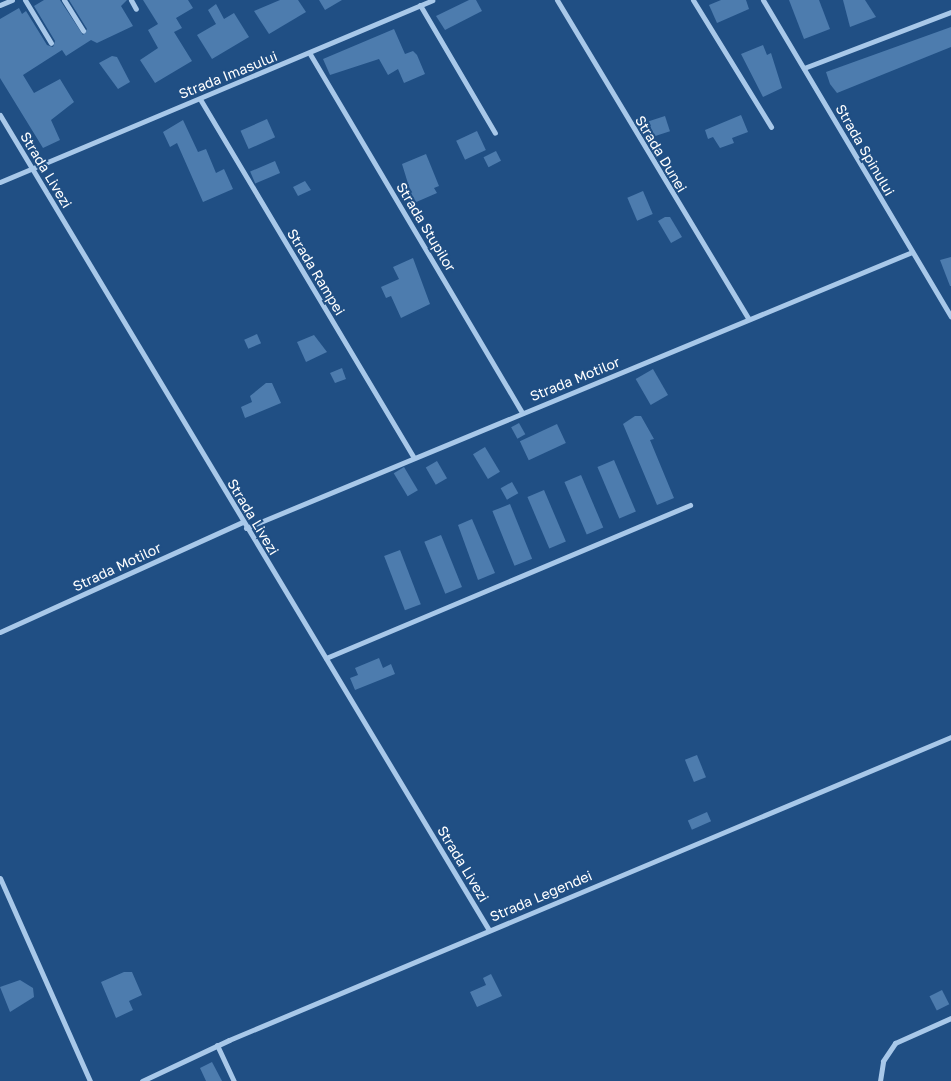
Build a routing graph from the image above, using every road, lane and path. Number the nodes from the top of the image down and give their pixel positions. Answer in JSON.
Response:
{"nodes":[{"id":1,"x":12,"y":0,"type":"edge"},
{"id":2,"x":25,"y":0,"type":"edge"},
{"id":3,"x":64,"y":0,"type":"edge"},
{"id":4,"x":131,"y":0,"type":"edge"},
{"id":5,"x":432,"y":0,"type":"edge"},
{"id":6,"x":557,"y":0,"type":"edge"},
{"id":7,"x":693,"y":0,"type":"edge"},
{"id":8,"x":763,"y":0,"type":"edge"},
{"id":9,"x":0,"y":5,"type":"edge"},
{"id":10,"x":420,"y":5,"type":"junction"},
{"id":11,"x":136,"y":9,"type":"dead end"},
{"id":12,"x":951,"y":12,"type":"edge"},
{"id":13,"x":83,"y":31,"type":"dead end"},
{"id":14,"x":51,"y":43,"type":"dead end"},
{"id":15,"x":310,"y":54,"type":"junction"},
{"id":16,"x":804,"y":68,"type":"junction"},
{"id":17,"x":200,"y":99,"type":"junction"},
{"id":18,"x":0,"y":115,"type":"edge"},
{"id":19,"x":771,"y":127,"type":"dead end"},
{"id":20,"x":495,"y":132,"type":"dead end"},
{"id":21,"x":32,"y":168,"type":"junction"},
{"id":22,"x":0,"y":182,"type":"edge"},
{"id":23,"x":912,"y":252,"type":"junction"},
{"id":24,"x":950,"y":313,"type":"edge"},
{"id":25,"x":749,"y":319,"type":"junction"},
{"id":26,"x":522,"y":412,"type":"junction"},
{"id":27,"x":413,"y":456,"type":"junction"},
{"id":28,"x":690,"y":505,"type":"dead end"},
{"id":29,"x":242,"y":522,"type":"junction"},
{"id":30,"x":246,"y":528,"type":"junction"},
{"id":31,"x":0,"y":632,"type":"edge"},
{"id":32,"x":326,"y":658,"type":"junction"},
{"id":33,"x":951,"y":737,"type":"edge"},
{"id":34,"x":0,"y":878,"type":"edge"},
{"id":35,"x":489,"y":930,"type":"junction"},
{"id":36,"x":951,"y":1018,"type":"edge"},
{"id":37,"x":217,"y":1045,"type":"junction"},
{"id":38,"x":90,"y":1081,"type":"edge"},
{"id":39,"x":143,"y":1081,"type":"edge"},
{"id":40,"x":234,"y":1081,"type":"edge"},
{"id":41,"x":880,"y":1081,"type":"edge"}],
"edges":[{"from":1,"to":9,"type":"street"},
{"from":2,"to":14,"type":"street"},
{"from":3,"to":13,"type":"street"},
{"from":4,"to":11,"type":"street"},
{"from":5,"to":10,"type":"street","name":"Strada Imasului"},
{"from":6,"to":25,"type":"street","name":"Strada Dunei"},
{"from":7,"to":19,"type":"street"},
{"from":8,"to":16,"type":"street","name":"Strada Spinului"},
{"from":10,"to":15,"type":"street","name":"Strada Imasului"},
{"from":10,"to":20,"type":"street"},
{"from":12,"to":16,"type":"street"},
{"from":15,"to":17,"type":"street","name":"Strada Imasului"},
{"from":15,"to":26,"type":"street","name":"Strada Stupilor"},
{"from":16,"to":23,"type":"street","name":"Strada Spinului"},
{"from":17,"to":21,"type":"street","name":"Strada Imasului"},
{"from":17,"to":27,"type":"street","name":"Strada Rampei"},
{"from":18,"to":21,"type":"street","name":"Strada Livezi"},
{"from":21,"to":22,"type":"street","name":"Strada Imasului"},
{"from":21,"to":29,"type":"street","name":"Strada Livezi"},
{"from":23,"to":24,"type":"street","name":"Strada Spinului"},
{"from":23,"to":25,"type":"street","name":"Strada Motilor"},
{"from":25,"to":26,"type":"street","name":"Strada Motilor"},
{"from":26,"to":27,"type":"street","name":"Strada Motilor"},
{"from":27,"to":30,"type":"street","name":"Strada Motilor"},
{"from":28,"to":32,"type":"street"},
{"from":29,"to":30,"type":"street","name":"Strada Livezi"},
{"from":29,"to":31,"type":"street","name":"Strada Motilor"},
{"from":30,"to":32,"type":"street","name":"Strada Livezi"},
{"from":32,"to":35,"type":"street","name":"Strada Livezi"},
{"from":33,"to":35,"type":"street","name":"Strada Legendei"},
{"from":34,"to":38,"type":"street"},
{"from":35,"to":37,"type":"street","name":"Strada Legendei"},
{"from":36,"to":41,"type":"street"},
{"from":37,"to":39,"type":"street","name":"Strada Legendei"},
{"from":37,"to":40,"type":"street"}]}
